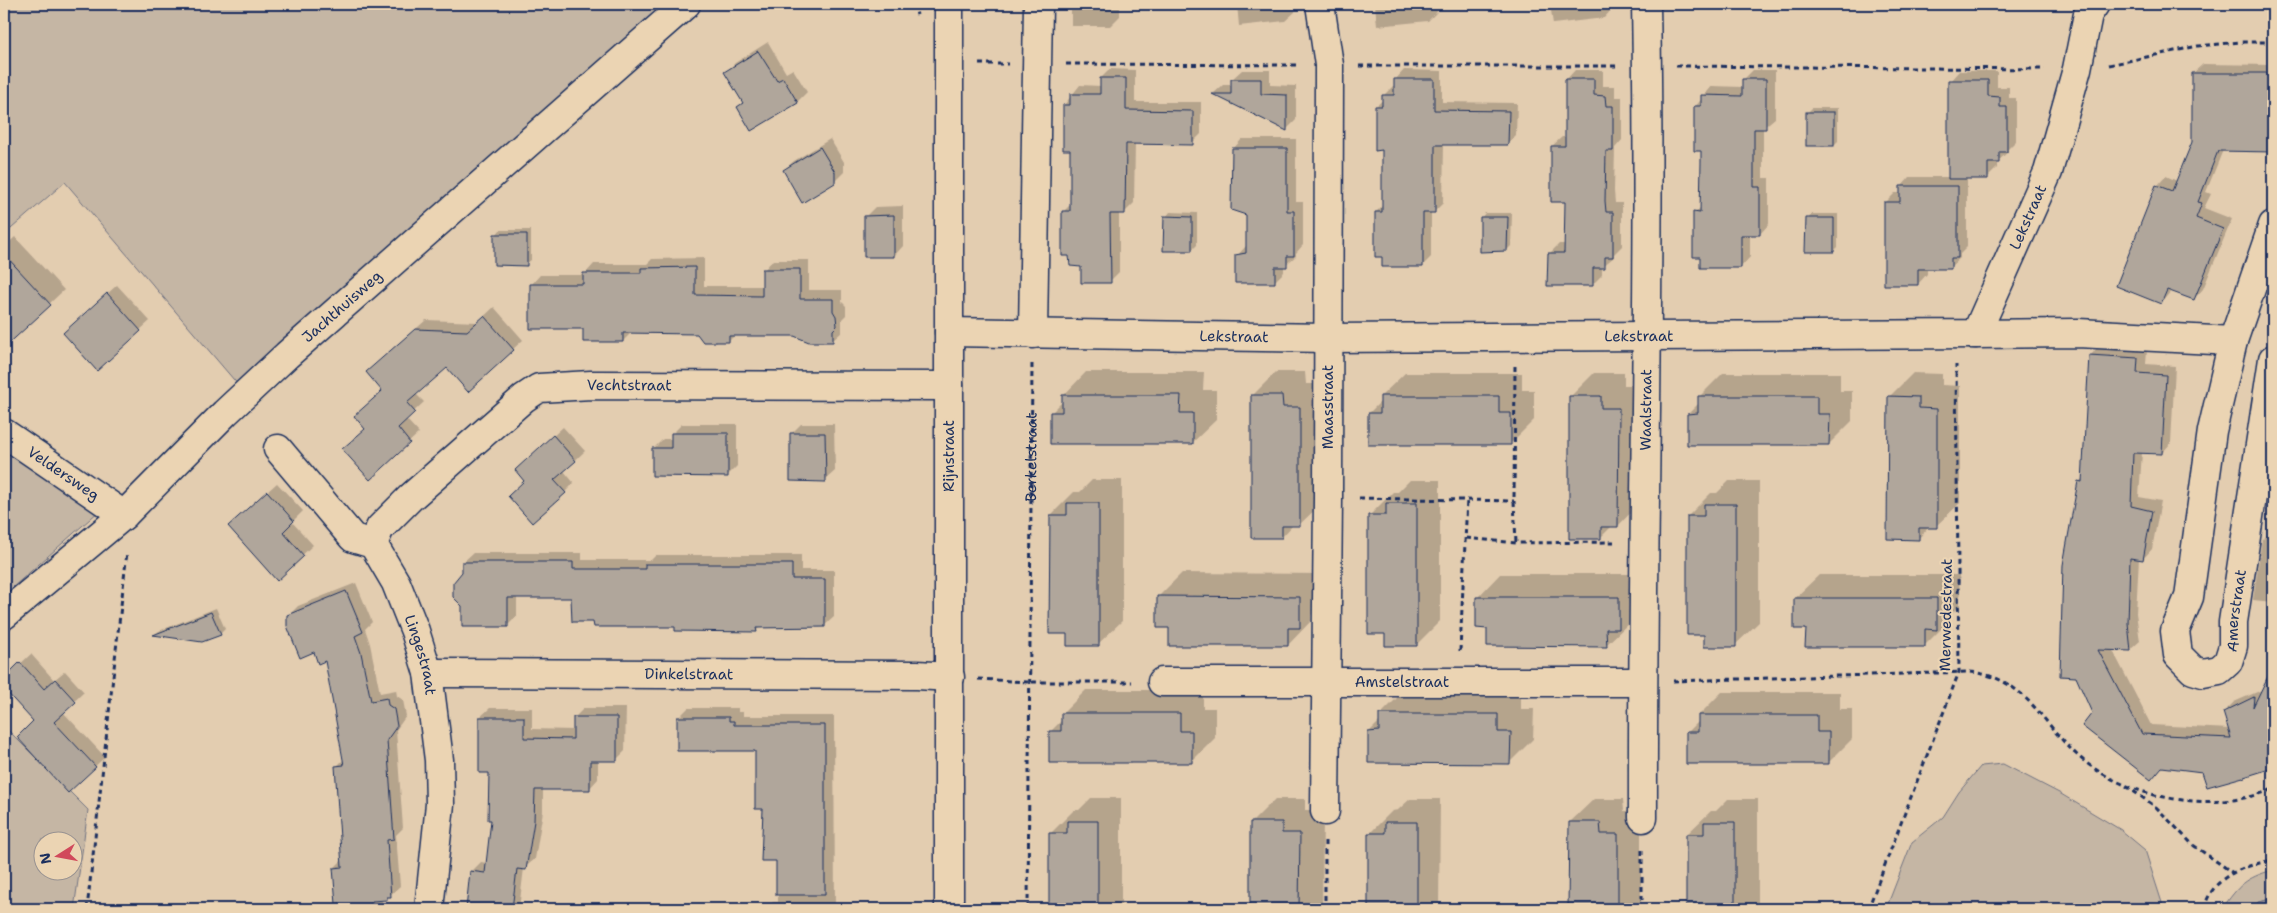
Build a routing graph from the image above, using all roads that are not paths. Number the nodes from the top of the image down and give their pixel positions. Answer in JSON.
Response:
{"nodes":[{"id":1,"x":686,"y":4,"type":"edge"},
{"id":2,"x":949,"y":4,"type":"edge"},
{"id":3,"x":1038,"y":4,"type":"edge"},
{"id":4,"x":1320,"y":4,"type":"edge"},
{"id":5,"x":1646,"y":4,"type":"edge"},
{"id":6,"x":2095,"y":4,"type":"edge"},
{"id":7,"x":2273,"y":225,"type":"edge"},
{"id":8,"x":949,"y":332,"type":"junction"},
{"id":9,"x":1033,"y":334,"type":"junction"},
{"id":10,"x":1966,"y":334,"type":"junction"},
{"id":11,"x":1647,"y":337,"type":"junction"},
{"id":12,"x":1327,"y":338,"type":"junction"},
{"id":13,"x":2233,"y":341,"type":"junction"},
{"id":14,"x":2273,"y":359,"type":"edge"},
{"id":15,"x":949,"y":386,"type":"junction"},
{"id":16,"x":4,"y":433,"type":"edge"},
{"id":17,"x":278,"y":449,"type":"dead end"},
{"id":18,"x":124,"y":515,"type":"junction"},
{"id":19,"x":373,"y":544,"type":"junction"},
{"id":20,"x":4,"y":616,"type":"edge"},
{"id":21,"x":428,"y":672,"type":"junction"},
{"id":22,"x":950,"y":677,"type":"junction"},
{"id":23,"x":1162,"y":682,"type":"road end"},
{"id":24,"x":1326,"y":682,"type":"junction"},
{"id":25,"x":1642,"y":682,"type":"junction"},
{"id":26,"x":1325,"y":811,"type":"road end"},
{"id":27,"x":1643,"y":818,"type":"road end"},
{"id":28,"x":429,"y":909,"type":"edge"},
{"id":29,"x":949,"y":909,"type":"edge"}],
"edges":[{"from":1,"to":18,"type":"street","name":"Jachthuisweg"},
{"from":2,"to":8,"type":"street","name":"Rijnstraat"},
{"from":3,"to":9,"type":"street"},
{"from":4,"to":12,"type":"street","name":"Maasstraat"},
{"from":5,"to":11,"type":"street","name":"Waalstraat"},
{"from":6,"to":10,"type":"street","name":"Lekstraat"},
{"from":7,"to":13,"type":"street","name":"Amerstraat"},
{"from":8,"to":9,"type":"street","name":"Lekstraat"},
{"from":8,"to":15,"type":"street","name":"Rijnstraat"},
{"from":9,"to":12,"type":"street","name":"Lekstraat"},
{"from":10,"to":11,"type":"street","name":"Lekstraat"},
{"from":10,"to":13,"type":"street"},
{"from":11,"to":12,"type":"street","name":"Lekstraat"},
{"from":11,"to":25,"type":"street","name":"Waalstraat"},
{"from":12,"to":24,"type":"street","name":"Maasstraat"},
{"from":13,"to":14,"type":"street","name":"Amerstraat"},
{"from":15,"to":19,"type":"street","name":"Vechtstraat"},
{"from":15,"to":22,"type":"street","name":"Rijnstraat"},
{"from":16,"to":18,"type":"street","name":"Veldersweg"},
{"from":17,"to":19,"type":"street"},
{"from":18,"to":20,"type":"street","name":"Jachthuisweg"},
{"from":19,"to":21,"type":"street","name":"Lingestraat"},
{"from":21,"to":22,"type":"street","name":"Dinkelstraat"},
{"from":21,"to":28,"type":"street","name":"Lingestraat"},
{"from":22,"to":29,"type":"street","name":"Rijnstraat"},
{"from":23,"to":24,"type":"street","name":"Amstelstraat"},
{"from":24,"to":25,"type":"street","name":"Amstelstraat"},
{"from":24,"to":26,"type":"street","name":"Maasstraat"},
{"from":25,"to":27,"type":"street","name":"Waalstraat"}]}
